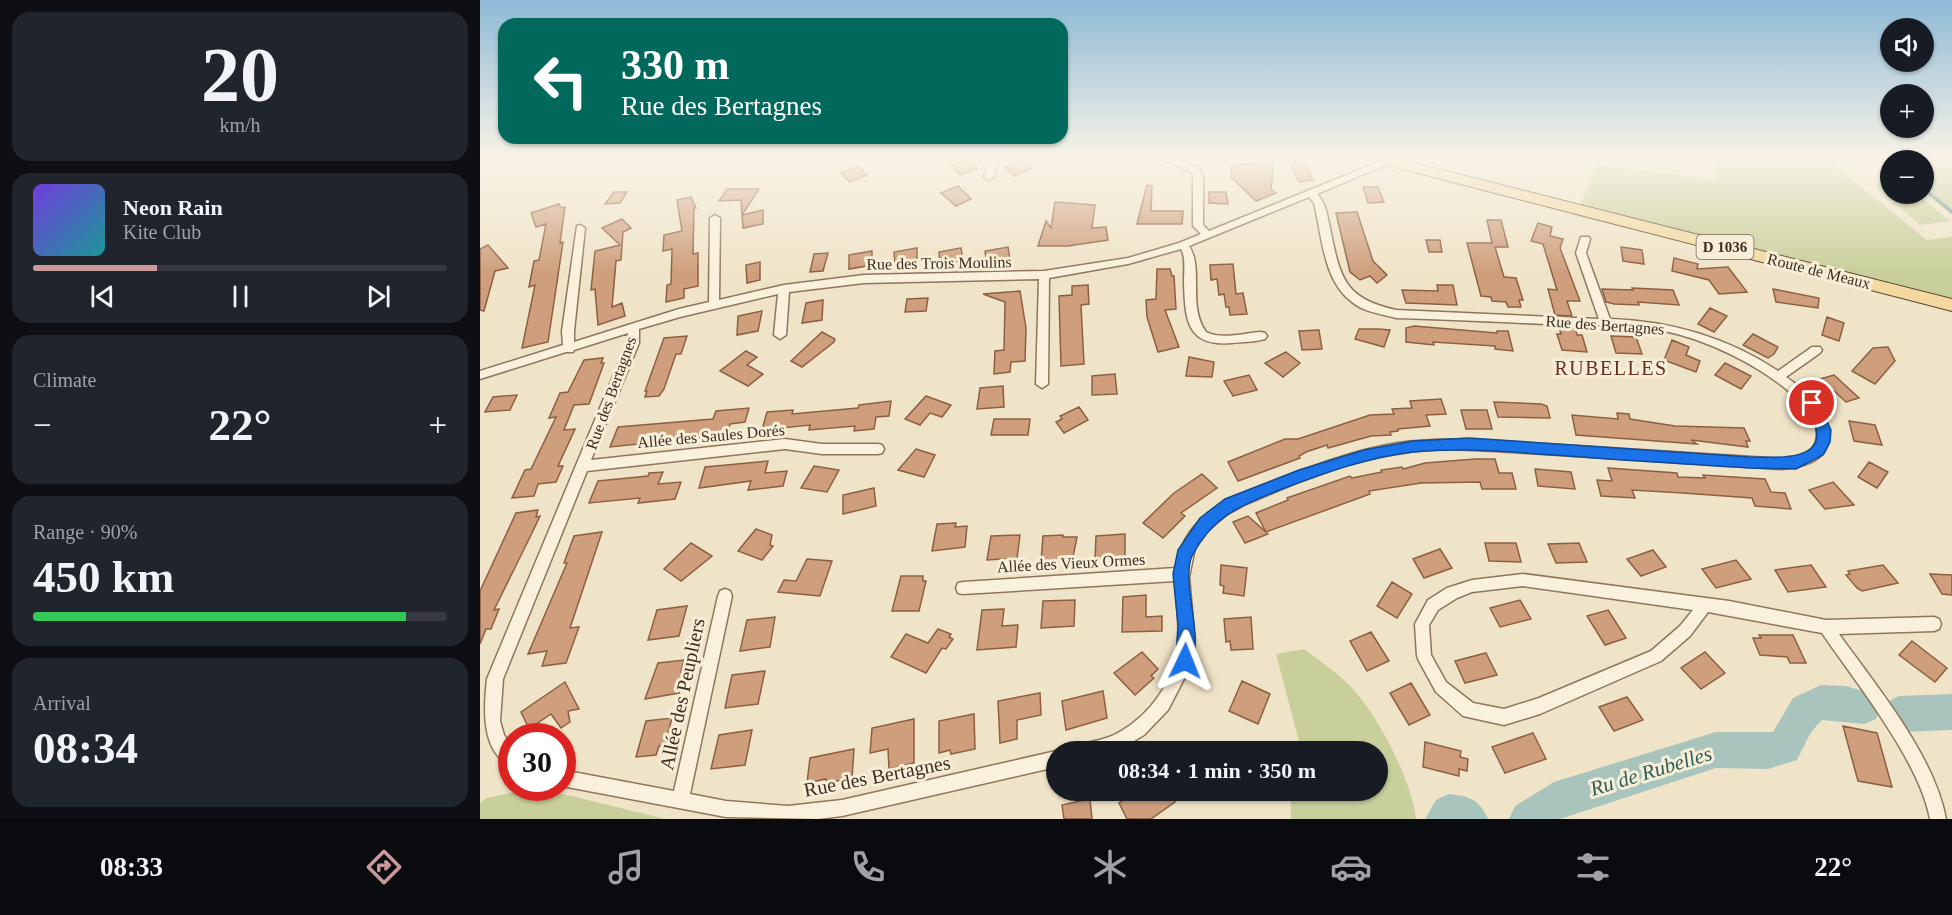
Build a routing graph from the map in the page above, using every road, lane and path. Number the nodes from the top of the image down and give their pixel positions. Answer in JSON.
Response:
{"nodes":[{"id":1,"x":1198,"y":195,"type":"edge"},
{"id":2,"x":1308,"y":195,"type":"edge"},
{"id":3,"x":1312,"y":195,"type":"edge"},
{"id":4,"x":1531,"y":195,"type":"edge"},
{"id":5,"x":715,"y":218,"type":"dead end"},
{"id":6,"x":580,"y":228,"type":"dead end"},
{"id":7,"x":1207,"y":234,"type":"junction"},
{"id":8,"x":1586,"y":239,"type":"dead end"},
{"id":9,"x":1183,"y":245,"type":"junction"},
{"id":10,"x":1044,"y":275,"type":"junction"},
{"id":11,"x":784,"y":290,"type":"junction"},
{"id":12,"x":714,"y":303,"type":"junction"},
{"id":13,"x":1952,"y":305,"type":"edge"},
{"id":14,"x":1606,"y":323,"type":"junction"},
{"id":15,"x":634,"y":327,"type":"junction"},
{"id":16,"x":780,"y":335,"type":"dead end"},
{"id":17,"x":1262,"y":336,"type":"dead end"},
{"id":18,"x":569,"y":349,"type":"junction"},
{"id":19,"x":1816,"y":350,"type":"dead end"},
{"id":20,"x":480,"y":375,"type":"edge"},
{"id":21,"x":1779,"y":376,"type":"junction"},
{"id":22,"x":1042,"y":384,"type":"dead end"},
{"id":23,"x":878,"y":448,"type":"dead end"},
{"id":24,"x":584,"y":466,"type":"junction"},
{"id":25,"x":1181,"y":574,"type":"junction"},
{"id":26,"x":963,"y":588,"type":"dead end"},
{"id":27,"x":725,"y":596,"type":"dead end"},
{"id":28,"x":1705,"y":605,"type":"junction"},
{"id":29,"x":1934,"y":624,"type":"dead end"},
{"id":30,"x":1826,"y":627,"type":"junction"},
{"id":31,"x":1118,"y":741,"type":"edge"},
{"id":32,"x":498,"y":742,"type":"edge"},
{"id":33,"x":1046,"y":761,"type":"edge"},
{"id":34,"x":576,"y":781,"type":"edge"},
{"id":35,"x":680,"y":801,"type":"junction"},
{"id":36,"x":1938,"y":819,"type":"edge"}],
"edges":[{"from":1,"to":7,"type":"street"},
{"from":2,"to":7,"type":"street","name":"Rue des Trois Moulins"},
{"from":3,"to":14,"type":"street","name":"Rue des Bertagnes"},
{"from":4,"to":13,"type":"main road","name":"Route de Meaux","number":"D 1036"},
{"from":5,"to":12,"type":"street"},
{"from":6,"to":18,"type":"street"},
{"from":7,"to":9,"type":"street","name":"Rue des Trois Moulins"},
{"from":8,"to":14,"type":"street"},
{"from":9,"to":10,"type":"street","name":"Rue des Trois Moulins"},
{"from":9,"to":17,"type":"street"},
{"from":10,"to":11,"type":"street","name":"Rue des Trois Moulins"},
{"from":10,"to":22,"type":"street"},
{"from":11,"to":12,"type":"street","name":"Rue des Trois Moulins"},
{"from":11,"to":16,"type":"street"},
{"from":12,"to":15,"type":"street","name":"Rue des Trois Moulins"},
{"from":14,"to":21,"type":"street","name":"Rue des Bertagnes"},
{"from":15,"to":18,"type":"street","name":"Rue des Trois Moulins"},
{"from":15,"to":24,"type":"street","name":"Rue des Bertagnes"},
{"from":18,"to":20,"type":"street","name":"Rue des Trois Moulins"},
{"from":19,"to":21,"type":"street"},
{"from":21,"to":25,"type":"street","name":"Rue des Bertagnes"},
{"from":23,"to":24,"type":"street","name":"Allée des Saules Dorés"},
{"from":24,"to":32,"type":"street","name":"Rue des Bertagnes"},
{"from":25,"to":26,"type":"street","name":"Allée des Vieux Ormes"},
{"from":25,"to":31,"type":"street","name":"Rue des Bertagnes"},
{"from":27,"to":35,"type":"street","name":"Allée des Peupliers"},
{"from":28,"to":28,"type":"street"},
{"from":28,"to":30,"type":"street"},
{"from":29,"to":30,"type":"street"},
{"from":30,"to":36,"type":"street"},
{"from":33,"to":35,"type":"street","name":"Rue des Bertagnes"},
{"from":34,"to":35,"type":"street","name":"Rue des Bertagnes"}]}
